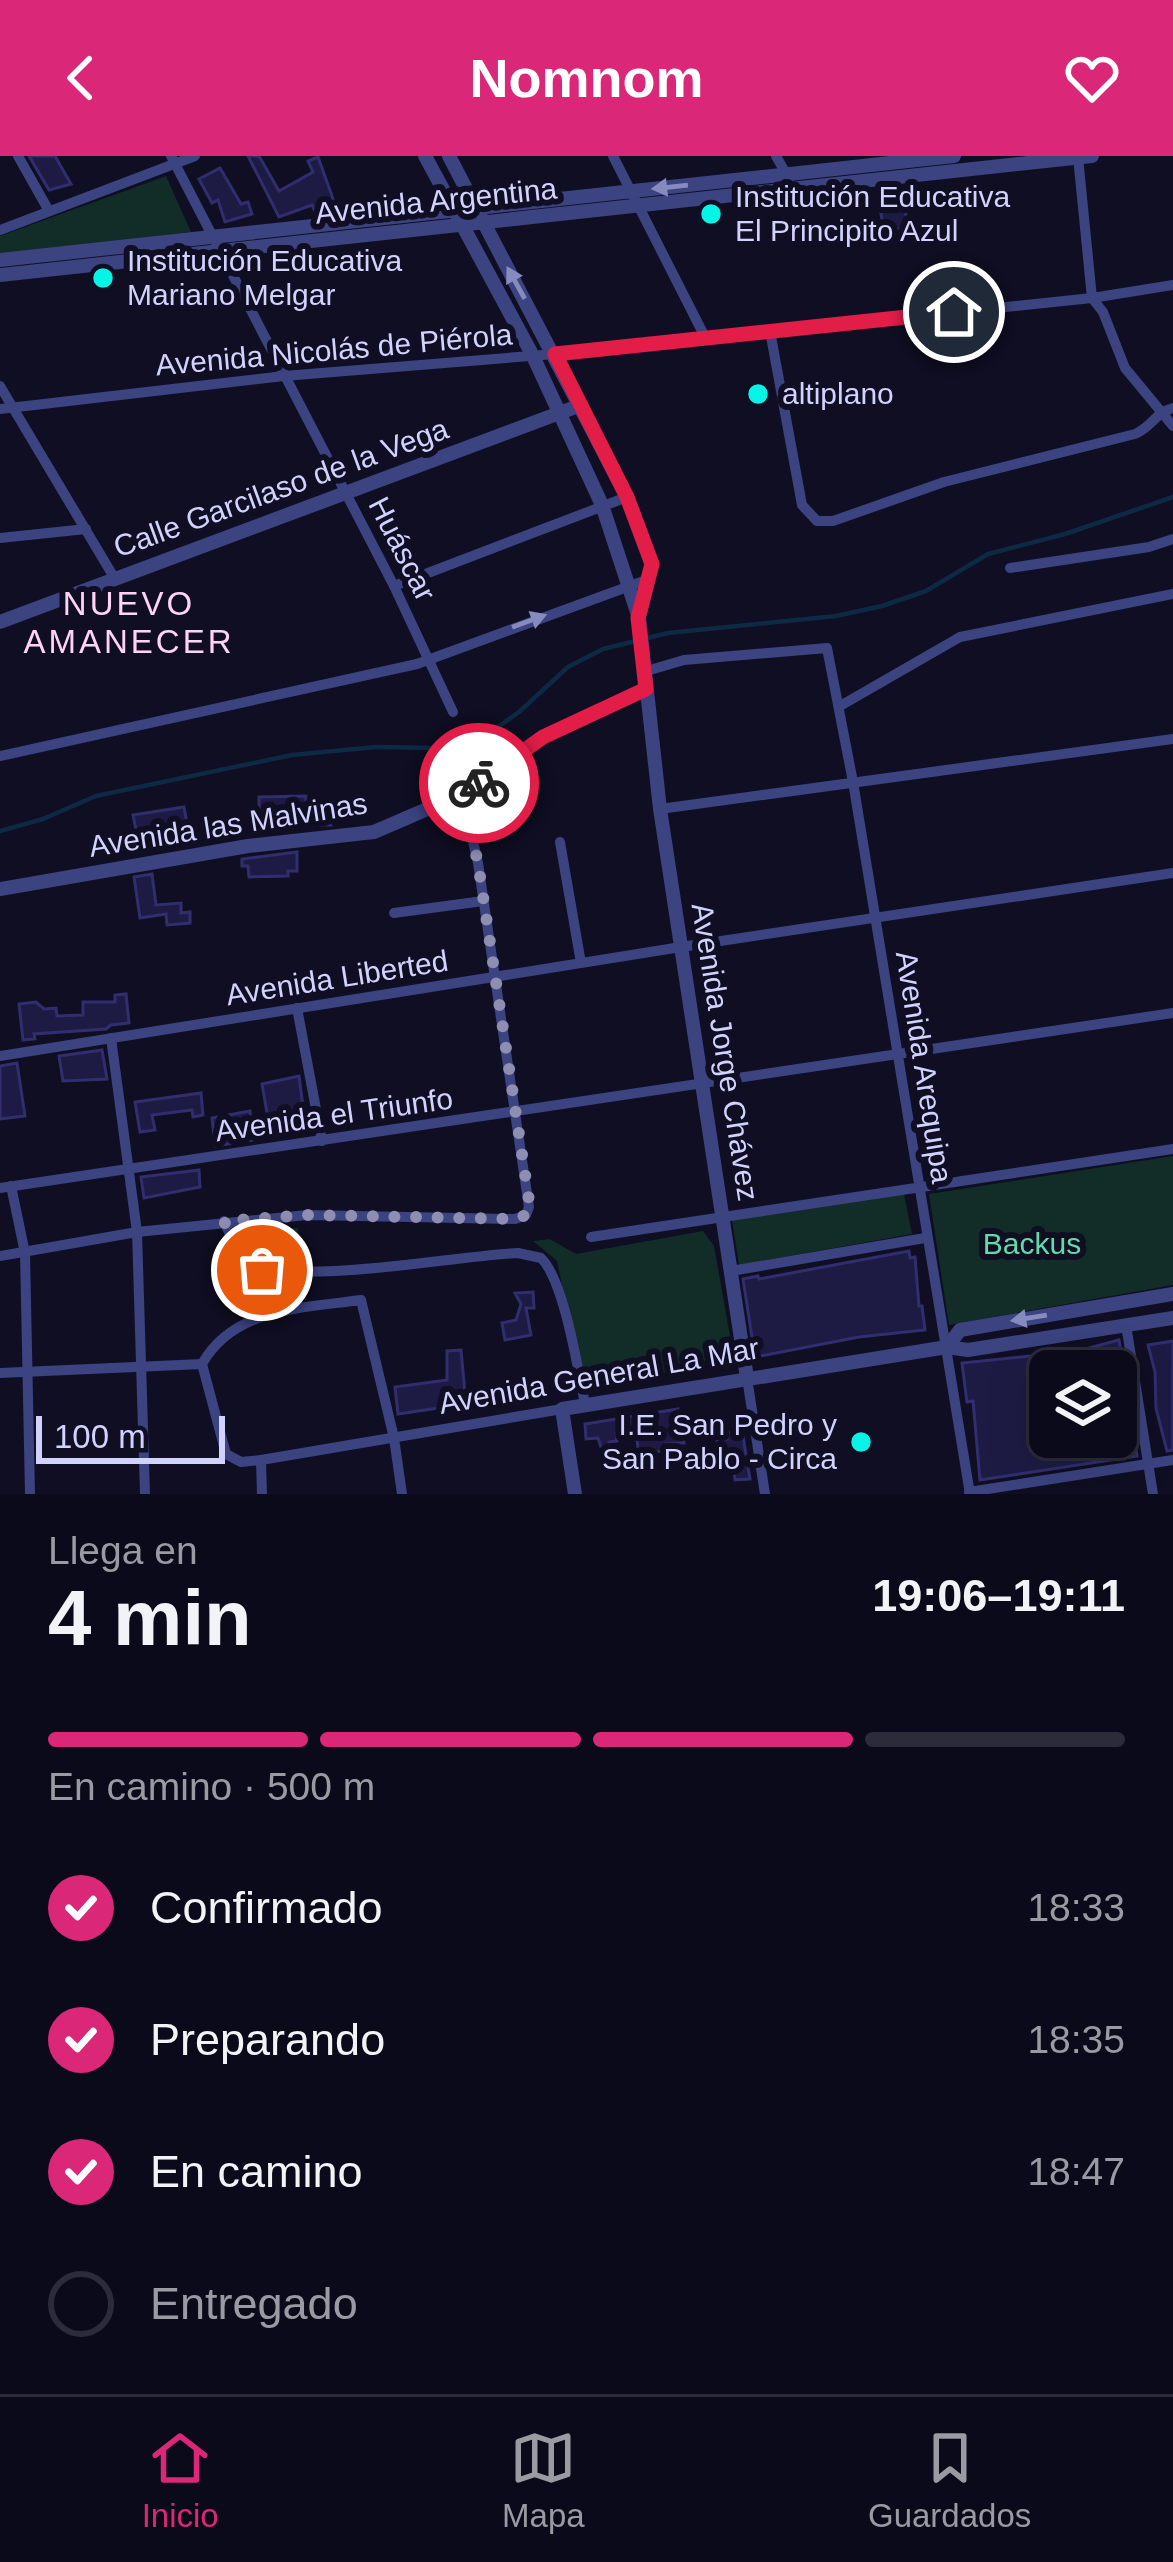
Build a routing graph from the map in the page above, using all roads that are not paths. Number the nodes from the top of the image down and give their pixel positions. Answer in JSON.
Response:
{"nodes":[{"id":1,"x":18,"y":156,"type":"edge"},
{"id":2,"x":195,"y":156,"type":"edge"},
{"id":3,"x":425,"y":156,"type":"edge"},
{"id":4,"x":449,"y":156,"type":"edge"},
{"id":5,"x":613,"y":156,"type":"edge"},
{"id":6,"x":776,"y":156,"type":"edge"},
{"id":7,"x":954,"y":156,"type":"edge"},
{"id":8,"x":1092,"y":156,"type":"edge"},
{"id":9,"x":1078,"y":157,"type":"edge"},
{"id":10,"x":173,"y":161,"type":"edge"},
{"id":11,"x":912,"y":168,"type":"junction"},
{"id":12,"x":786,"y":175,"type":"junction"},
{"id":13,"x":741,"y":188,"type":"junction"},
{"id":14,"x":795,"y":189,"type":"junction"},
{"id":15,"x":630,"y":191,"type":"junction"},
{"id":16,"x":638,"y":207,"type":"junction"},
{"id":17,"x":49,"y":211,"type":"junction"},
{"id":18,"x":480,"y":216,"type":"junction"},
{"id":19,"x":458,"y":219,"type":"junction"},
{"id":20,"x":0,"y":230,"type":"edge"},
{"id":21,"x":216,"y":244,"type":"junction"},
{"id":22,"x":0,"y":260,"type":"edge"},
{"id":23,"x":0,"y":275,"type":"edge"},
{"id":24,"x":1173,"y":285,"type":"edge"},
{"id":25,"x":1092,"y":298,"type":"junction"},
{"id":26,"x":770,"y":331,"type":"junction"},
{"id":27,"x":705,"y":337,"type":"junction"},
{"id":28,"x":555,"y":354,"type":"junction"},
{"id":29,"x":533,"y":356,"type":"junction"},
{"id":30,"x":284,"y":376,"type":"junction"},
{"id":31,"x":0,"y":386,"type":"edge"},
{"id":32,"x":580,"y":405,"type":"junction"},
{"id":33,"x":7,"y":409,"type":"edge"},
{"id":34,"x":1167,"y":410,"type":"edge"},
{"id":35,"x":559,"y":413,"type":"junction"},
{"id":36,"x":1173,"y":426,"type":"edge"},
{"id":37,"x":345,"y":493,"type":"junction"},
{"id":38,"x":627,"y":497,"type":"junction"},
{"id":39,"x":602,"y":505,"type":"junction"},
{"id":40,"x":86,"y":530,"type":"junction"},
{"id":41,"x":0,"y":538,"type":"edge"},
{"id":42,"x":1173,"y":539,"type":"edge"},
{"id":43,"x":1010,"y":568,"type":"dead end"},
{"id":44,"x":115,"y":579,"type":"junction"},
{"id":45,"x":649,"y":579,"type":"junction"},
{"id":46,"x":629,"y":584,"type":"junction"},
{"id":47,"x":394,"y":586,"type":"junction"},
{"id":48,"x":1173,"y":595,"type":"edge"},
{"id":49,"x":0,"y":622,"type":"edge"},
{"id":50,"x":639,"y":622,"type":"junction"},
{"id":51,"x":430,"y":658,"type":"junction"},
{"id":52,"x":643,"y":667,"type":"junction"},
{"id":53,"x":646,"y":689,"type":"junction"},
{"id":54,"x":840,"y":706,"type":"junction"},
{"id":55,"x":453,"y":712,"type":"dead end"},
{"id":56,"x":1173,"y":739,"type":"edge"},
{"id":57,"x":0,"y":756,"type":"edge"},
{"id":58,"x":853,"y":782,"type":"junction"},
{"id":59,"x":462,"y":794,"type":"junction"},
{"id":60,"x":660,"y":808,"type":"junction"},
{"id":61,"x":560,"y":842,"type":"dead end"},
{"id":62,"x":1173,"y":873,"type":"edge"},
{"id":63,"x":0,"y":889,"type":"edge"},
{"id":64,"x":483,"y":901,"type":"junction"},
{"id":65,"x":394,"y":913,"type":"dead end"},
{"id":66,"x":876,"y":920,"type":"junction"},
{"id":67,"x":681,"y":947,"type":"junction"},
{"id":68,"x":581,"y":963,"type":"junction"},
{"id":69,"x":494,"y":978,"type":"junction"},
{"id":70,"x":297,"y":1008,"type":"junction"},
{"id":71,"x":1173,"y":1013,"type":"edge"},
{"id":72,"x":111,"y":1038,"type":"junction"},
{"id":73,"x":898,"y":1054,"type":"junction"},
{"id":74,"x":0,"y":1056,"type":"edge"},
{"id":75,"x":702,"y":1084,"type":"junction"},
{"id":76,"x":513,"y":1112,"type":"junction"},
{"id":77,"x":322,"y":1141,"type":"junction"},
{"id":78,"x":1173,"y":1149,"type":"edge"},
{"id":79,"x":130,"y":1169,"type":"junction"},
{"id":80,"x":6,"y":1187,"type":"edge"},
{"id":81,"x":919,"y":1188,"type":"junction"},
{"id":82,"x":722,"y":1217,"type":"junction"},
{"id":83,"x":224,"y":1221,"type":"junction"},
{"id":84,"x":137,"y":1232,"type":"junction"},
{"id":85,"x":591,"y":1237,"type":"dead end"},
{"id":86,"x":925,"y":1238,"type":"junction"},
{"id":87,"x":25,"y":1253,"type":"junction"},
{"id":88,"x":0,"y":1256,"type":"edge"},
{"id":89,"x":730,"y":1271,"type":"junction"},
{"id":90,"x":1173,"y":1294,"type":"edge"},
{"id":91,"x":1173,"y":1318,"type":"edge"},
{"id":92,"x":1126,"y":1325,"type":"junction"},
{"id":93,"x":946,"y":1347,"type":"junction"},
{"id":94,"x":202,"y":1364,"type":"junction"},
{"id":95,"x":143,"y":1366,"type":"junction"},
{"id":96,"x":27,"y":1371,"type":"junction"},
{"id":97,"x":0,"y":1373,"type":"edge"},
{"id":98,"x":747,"y":1378,"type":"junction"},
{"id":99,"x":585,"y":1404,"type":"junction"},
{"id":100,"x":562,"y":1409,"type":"junction"},
{"id":101,"x":394,"y":1438,"type":"junction"},
{"id":102,"x":261,"y":1460,"type":"junction"},
{"id":103,"x":1173,"y":1460,"type":"edge"},
{"id":104,"x":1148,"y":1464,"type":"junction"},
{"id":105,"x":969,"y":1493,"type":"edge"},
{"id":106,"x":30,"y":1494,"type":"edge"},
{"id":107,"x":145,"y":1494,"type":"edge"},
{"id":108,"x":262,"y":1494,"type":"edge"},
{"id":109,"x":402,"y":1494,"type":"edge"},
{"id":110,"x":575,"y":1494,"type":"edge"},
{"id":111,"x":765,"y":1494,"type":"edge"},
{"id":112,"x":1153,"y":1494,"type":"edge"}],
"edges":[{"from":1,"to":17,"type":"street"},
{"from":2,"to":10,"type":"street"},
{"from":3,"to":19,"type":"street"},
{"from":4,"to":18,"type":"street"},
{"from":5,"to":15,"type":"street"},
{"from":6,"to":12,"type":"street"},
{"from":7,"to":11,"type":"street","name":"Avenida Argentina"},
{"from":8,"to":9,"type":"street","name":"Avenida Argentina"},
{"from":9,"to":11,"type":"street","name":"Avenida Argentina"},
{"from":9,"to":25,"type":"street"},
{"from":10,"to":17,"type":"street"},
{"from":10,"to":21,"type":"street","name":"Huáscar"},
{"from":11,"to":12,"type":"street","name":"Avenida Argentina"},
{"from":11,"to":14,"type":"street","name":"Avenida Argentina"},
{"from":12,"to":13,"type":"street","name":"Avenida Argentina"},
{"from":12,"to":14,"type":"street"},
{"from":13,"to":14,"type":"street","name":"Avenida Argentina"},
{"from":13,"to":15,"type":"street","name":"Avenida Argentina","one_way":true},
{"from":13,"to":16,"type":"street","name":"Avenida Argentina"},
{"from":15,"to":16,"type":"street"},
{"from":15,"to":18,"type":"street","name":"Avenida Argentina"},
{"from":16,"to":18,"type":"street","name":"Avenida Argentina"},
{"from":16,"to":27,"type":"street"},
{"from":17,"to":20,"type":"street"},
{"from":18,"to":19,"type":"street","name":"Avenida Argentina"},
{"from":28,"to":18,"type":"street","one_way":true},
{"from":19,"to":21,"type":"street","name":"Avenida Argentina"},
{"from":19,"to":29,"type":"street"},
{"from":21,"to":22,"type":"street","name":"Avenida Argentina"},
{"from":21,"to":23,"type":"street","name":"Avenida Argentina"},
{"from":21,"to":30,"type":"street","name":"Huáscar"},
{"from":24,"to":25,"type":"street","name":"Avenida Nicolás de Piérola"},
{"from":25,"to":26,"type":"street","name":"Avenida Nicolás de Piérola"},
{"from":25,"to":34,"type":"street"},
{"from":26,"to":27,"type":"street","name":"Avenida Nicolás de Piérola"},
{"from":26,"to":34,"type":"street"},
{"from":27,"to":28,"type":"street","name":"Avenida Nicolás de Piérola"},
{"from":28,"to":29,"type":"street","name":"Avenida Nicolás de Piérola"},
{"from":28,"to":32,"type":"street"},
{"from":29,"to":30,"type":"street","name":"Avenida Nicolás de Piérola"},
{"from":29,"to":35,"type":"street"},
{"from":30,"to":33,"type":"street","name":"Avenida Nicolás de Piérola"},
{"from":30,"to":37,"type":"street","name":"Huáscar"},
{"from":31,"to":33,"type":"street"},
{"from":32,"to":35,"type":"street","name":"Calle Garcilaso de la Vega"},
{"from":32,"to":38,"type":"street"},
{"from":33,"to":40,"type":"street"},
{"from":34,"to":36,"type":"street"},
{"from":35,"to":37,"type":"street","name":"Calle Garcilaso de la Vega"},
{"from":35,"to":39,"type":"street"},
{"from":37,"to":44,"type":"street","name":"Calle Garcilaso de la Vega"},
{"from":37,"to":47,"type":"street","name":"Huáscar"},
{"from":38,"to":39,"type":"street"},
{"from":38,"to":45,"type":"street"},
{"from":39,"to":46,"type":"street"},
{"from":39,"to":47,"type":"street"},
{"from":40,"to":41,"type":"street"},
{"from":40,"to":44,"type":"street"},
{"from":42,"to":43,"type":"street"},
{"from":44,"to":49,"type":"street","name":"Calle Garcilaso de la Vega"},
{"from":45,"to":46,"type":"street"},
{"from":45,"to":50,"type":"street"},
{"from":46,"to":50,"type":"street"},
{"from":51,"to":46,"type":"street","one_way":true},
{"from":47,"to":51,"type":"street","name":"Huáscar"},
{"from":48,"to":54,"type":"street"},
{"from":50,"to":52,"type":"street","name":"Avenida Jorge Chávez"},
{"from":51,"to":55,"type":"street","name":"Huáscar"},
{"from":51,"to":57,"type":"street"},
{"from":52,"to":53,"type":"street","name":"Avenida Jorge Chávez"},
{"from":52,"to":54,"type":"street","name":"Avenida Arequipa"},
{"from":53,"to":59,"type":"street","name":"Avenida las Malvinas"},
{"from":53,"to":60,"type":"street","name":"Avenida Jorge Chávez"},
{"from":54,"to":58,"type":"street","name":"Avenida Arequipa"},
{"from":56,"to":58,"type":"street"},
{"from":58,"to":60,"type":"street"},
{"from":58,"to":66,"type":"street","name":"Avenida Arequipa"},
{"from":59,"to":63,"type":"street","name":"Avenida las Malvinas"},
{"from":59,"to":64,"type":"street"},
{"from":60,"to":67,"type":"street","name":"Avenida Jorge Chávez"},
{"from":61,"to":68,"type":"street"},
{"from":62,"to":66,"type":"street","name":"Avenida Liberted"},
{"from":64,"to":65,"type":"street"},
{"from":64,"to":69,"type":"street"},
{"from":66,"to":67,"type":"street","name":"Avenida Liberted"},
{"from":66,"to":73,"type":"street","name":"Avenida Arequipa"},
{"from":67,"to":68,"type":"street","name":"Avenida Liberted"},
{"from":67,"to":75,"type":"street","name":"Avenida Jorge Chávez"},
{"from":68,"to":69,"type":"street","name":"Avenida Liberted"},
{"from":69,"to":70,"type":"street","name":"Avenida Liberted"},
{"from":69,"to":76,"type":"street"},
{"from":70,"to":72,"type":"street","name":"Avenida Liberted"},
{"from":70,"to":77,"type":"street"},
{"from":71,"to":73,"type":"street","name":"Avenida el Triunfo"},
{"from":72,"to":74,"type":"street","name":"Avenida Liberted"},
{"from":72,"to":79,"type":"street"},
{"from":73,"to":75,"type":"street","name":"Avenida el Triunfo"},
{"from":73,"to":81,"type":"street","name":"Avenida Arequipa"},
{"from":75,"to":76,"type":"street","name":"Avenida el Triunfo"},
{"from":75,"to":82,"type":"street","name":"Avenida Jorge Chávez"},
{"from":76,"to":77,"type":"street","name":"Avenida el Triunfo"},
{"from":76,"to":83,"type":"street"},
{"from":77,"to":79,"type":"street","name":"Avenida el Triunfo"},
{"from":78,"to":81,"type":"street"},
{"from":79,"to":80,"type":"street","name":"Avenida el Triunfo"},
{"from":79,"to":84,"type":"street"},
{"from":80,"to":87,"type":"street"},
{"from":81,"to":82,"type":"street"},
{"from":81,"to":86,"type":"street","name":"Avenida Arequipa"},
{"from":82,"to":85,"type":"street"},
{"from":82,"to":89,"type":"street","name":"Avenida Jorge Chávez"},
{"from":83,"to":84,"type":"street"},
{"from":83,"to":99,"type":"street"},
{"from":84,"to":87,"type":"street"},
{"from":84,"to":95,"type":"street"},
{"from":86,"to":89,"type":"street"},
{"from":86,"to":93,"type":"street","name":"Avenida Arequipa"},
{"from":87,"to":88,"type":"street"},
{"from":87,"to":96,"type":"street"},
{"from":89,"to":98,"type":"street","name":"Avenida Jorge Chávez"},
{"from":90,"to":93,"type":"street","one_way":true},
{"from":91,"to":92,"type":"street"},
{"from":92,"to":93,"type":"street"},
{"from":92,"to":104,"type":"street"},
{"from":93,"to":98,"type":"street","name":"Avenida General La Mar"},
{"from":93,"to":105,"type":"street","name":"Avenida Arequipa"},
{"from":94,"to":95,"type":"street"},
{"from":94,"to":101,"type":"street"},
{"from":94,"to":102,"type":"street"},
{"from":95,"to":96,"type":"street"},
{"from":95,"to":107,"type":"street"},
{"from":96,"to":97,"type":"street"},
{"from":96,"to":106,"type":"street"},
{"from":98,"to":99,"type":"street","name":"Avenida General La Mar"},
{"from":98,"to":111,"type":"street","name":"Avenida Jorge Chávez"},
{"from":99,"to":100,"type":"street","name":"Avenida General La Mar"},
{"from":100,"to":101,"type":"street","name":"Avenida General La Mar"},
{"from":100,"to":110,"type":"street"},
{"from":101,"to":102,"type":"street","name":"Avenida General La Mar"},
{"from":101,"to":109,"type":"street"},
{"from":102,"to":108,"type":"street"},
{"from":103,"to":104,"type":"street"},
{"from":104,"to":105,"type":"street"},
{"from":104,"to":112,"type":"street"}]}
